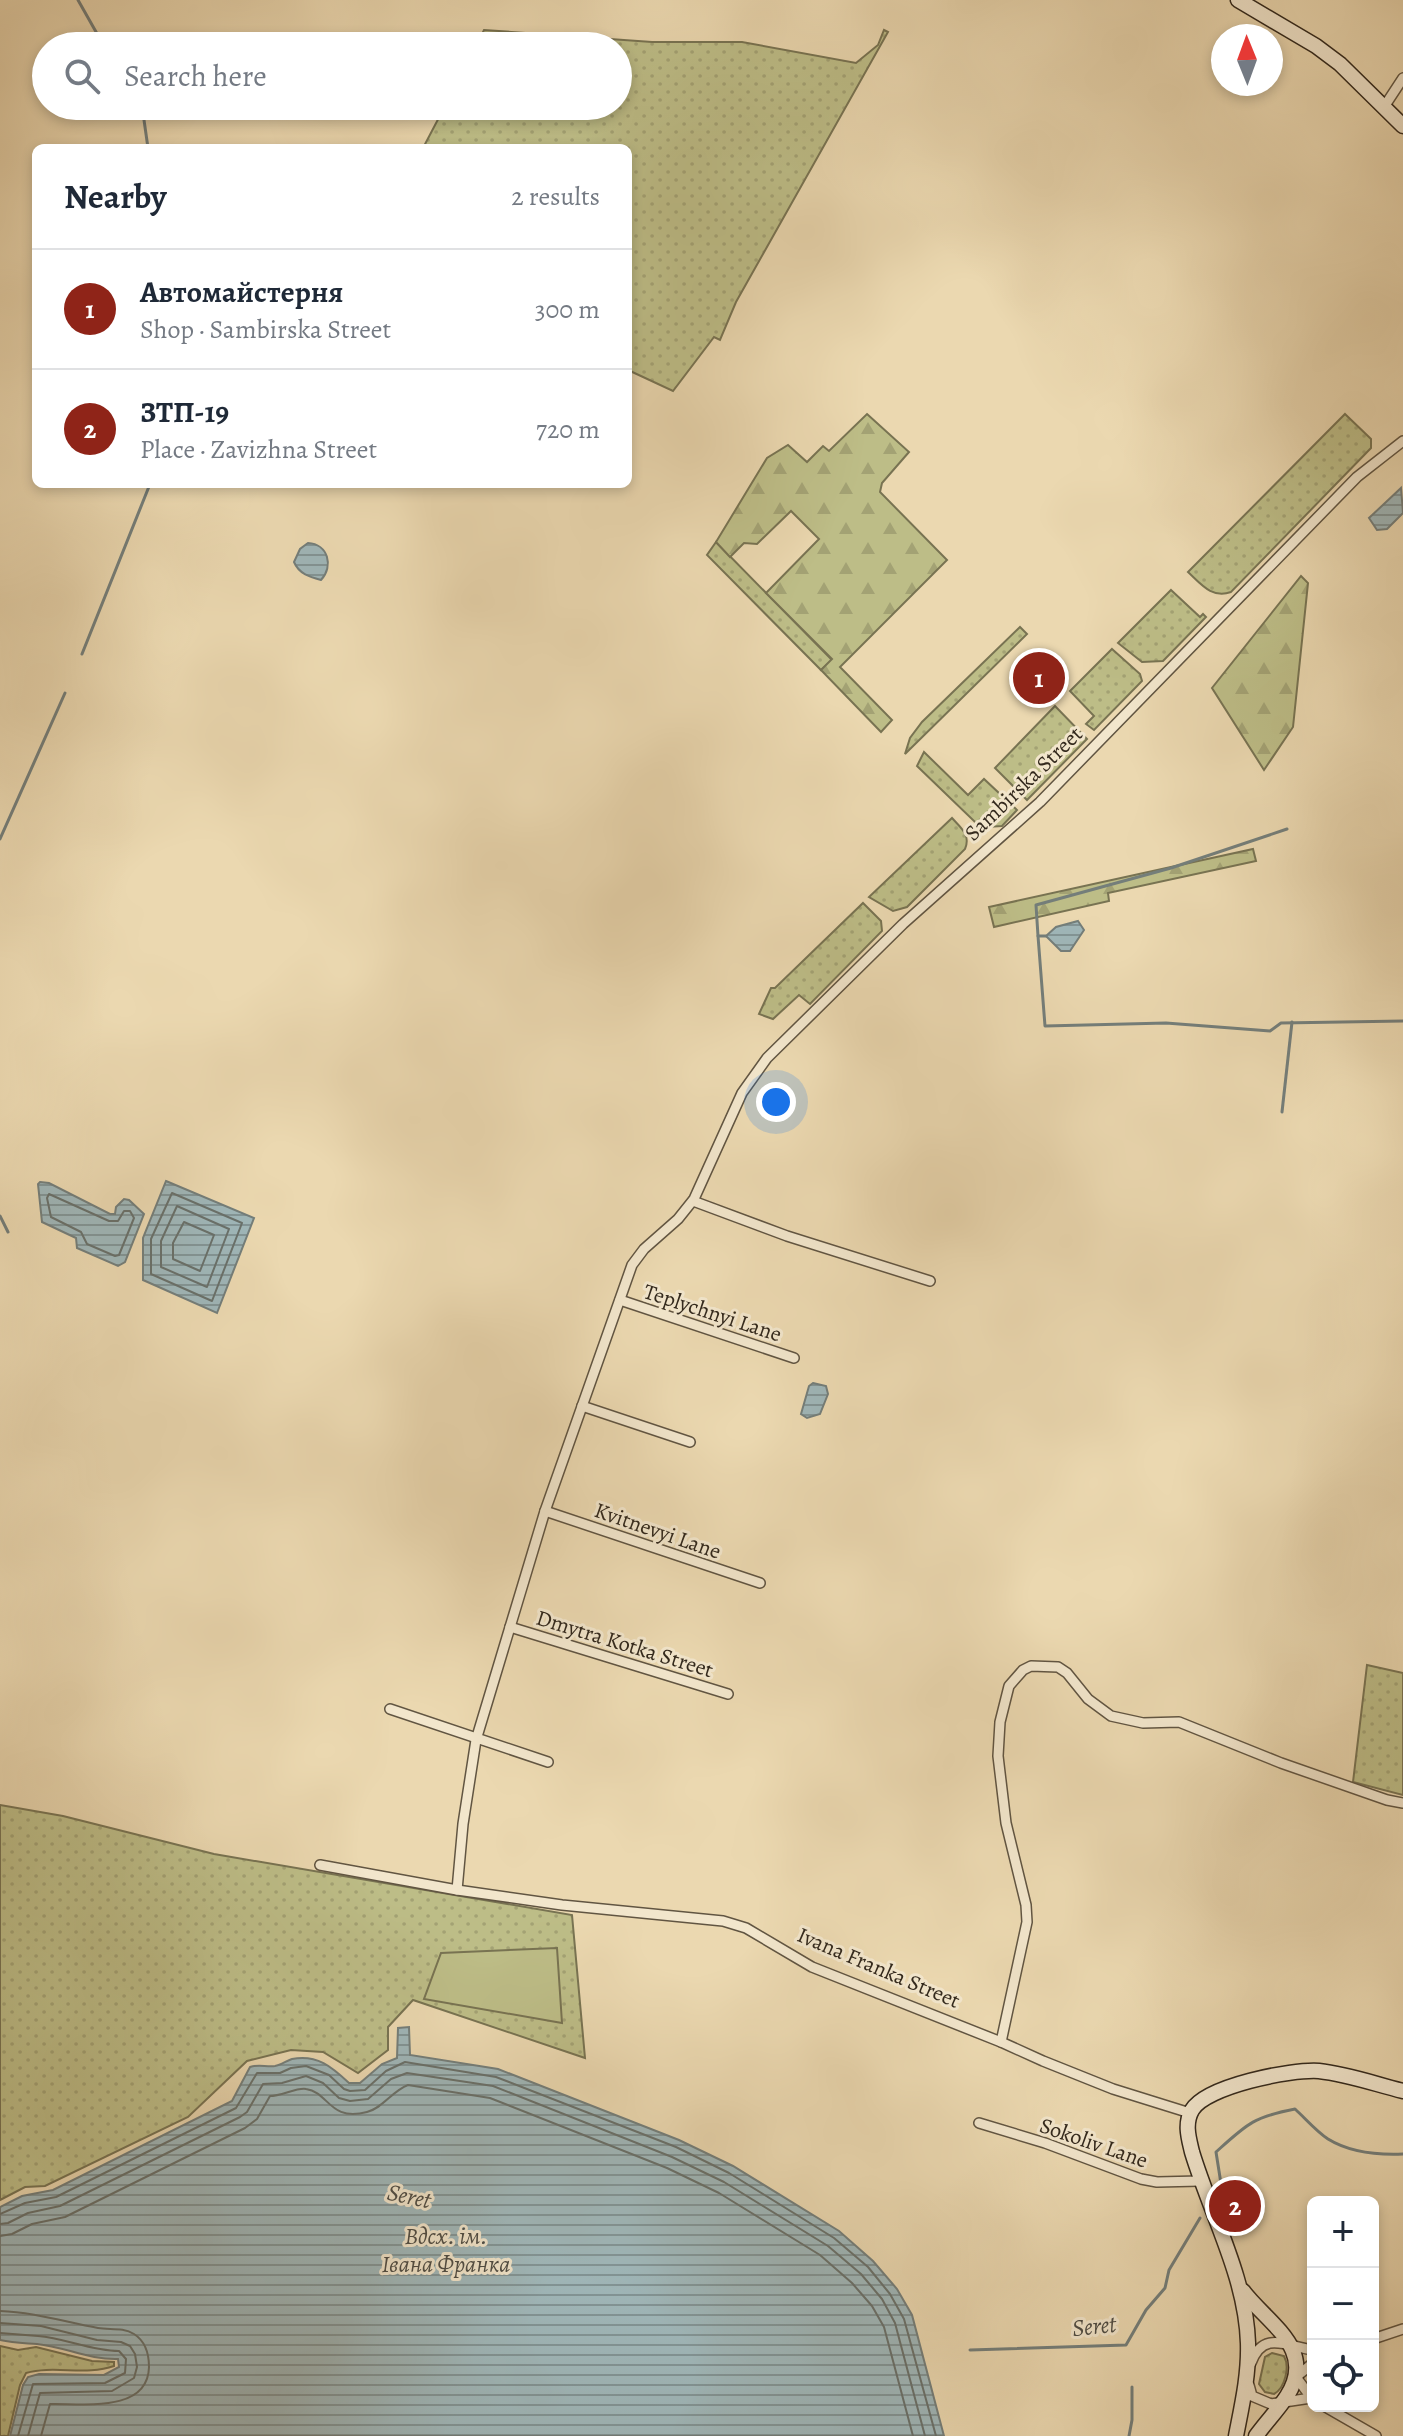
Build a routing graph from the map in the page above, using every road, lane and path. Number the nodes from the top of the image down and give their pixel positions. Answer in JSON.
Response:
{"nodes":[{"id":1,"x":1238,"y":0,"type":"edge"},
{"id":2,"x":1403,"y":78,"type":"edge"},
{"id":3,"x":1384,"y":107,"type":"junction"},
{"id":4,"x":1403,"y":126,"type":"edge"},
{"id":5,"x":1403,"y":441,"type":"edge"},
{"id":6,"x":693,"y":1201,"type":"junction"},
{"id":7,"x":930,"y":1281,"type":"dead end"},
{"id":8,"x":620,"y":1300,"type":"junction"},
{"id":9,"x":794,"y":1358,"type":"dead end"},
{"id":10,"x":582,"y":1406,"type":"junction"},
{"id":11,"x":690,"y":1442,"type":"dead end"},
{"id":12,"x":545,"y":1511,"type":"junction"},
{"id":13,"x":760,"y":1583,"type":"dead end"},
{"id":14,"x":510,"y":1627,"type":"junction"},
{"id":15,"x":728,"y":1694,"type":"dead end"},
{"id":16,"x":390,"y":1709,"type":"dead end"},
{"id":17,"x":476,"y":1740,"type":"junction"},
{"id":18,"x":548,"y":1762,"type":"dead end"},
{"id":19,"x":1403,"y":1803,"type":"edge"},
{"id":20,"x":320,"y":1865,"type":"dead end"},
{"id":21,"x":457,"y":1890,"type":"junction"},
{"id":22,"x":1001,"y":2042,"type":"junction"},
{"id":23,"x":1403,"y":2091,"type":"edge"},
{"id":24,"x":1190,"y":2113,"type":"junction"},
{"id":25,"x":979,"y":2123,"type":"dead end"},
{"id":26,"x":1200,"y":2181,"type":"junction"},
{"id":27,"x":1238,"y":2284,"type":"junction"},
{"id":28,"x":1403,"y":2329,"type":"edge"},
{"id":29,"x":1278,"y":2330,"type":"junction"},
{"id":30,"x":1379,"y":2337,"type":"edge"},
{"id":31,"x":1292,"y":2347,"type":"junction"},
{"id":32,"x":1307,"y":2347,"type":"edge"},
{"id":33,"x":1307,"y":2349,"type":"edge"},
{"id":34,"x":1307,"y":2368,"type":"edge"},
{"id":35,"x":1248,"y":2370,"type":"junction"},
{"id":36,"x":1296,"y":2377,"type":"junction"},
{"id":37,"x":1307,"y":2392,"type":"edge"},
{"id":38,"x":1307,"y":2400,"type":"edge"},
{"id":39,"x":1282,"y":2403,"type":"junction"},
{"id":40,"x":1334,"y":2412,"type":"edge"},
{"id":41,"x":1236,"y":2436,"type":"edge"},
{"id":42,"x":1256,"y":2436,"type":"edge"},
{"id":43,"x":1376,"y":2436,"type":"edge"}],
"edges":[{"from":1,"to":3,"type":"main road"},
{"from":2,"to":3,"type":"street"},
{"from":3,"to":4,"type":"main road"},
{"from":5,"to":6,"type":"street","name":"Sambirska Street"},
{"from":6,"to":7,"type":"street"},
{"from":6,"to":8,"type":"street","name":"Sambirska Street"},
{"from":8,"to":9,"type":"street","name":"Teplychnyi Lane"},
{"from":8,"to":10,"type":"street","name":"Sambirska Street"},
{"from":10,"to":11,"type":"street"},
{"from":10,"to":12,"type":"street","name":"Sambirska Street"},
{"from":12,"to":13,"type":"street","name":"Kvitnevyi Lane"},
{"from":12,"to":14,"type":"street","name":"Sambirska Street"},
{"from":14,"to":15,"type":"street","name":"Dmytra Kotka Street"},
{"from":14,"to":17,"type":"street","name":"Sambirska Street"},
{"from":16,"to":17,"type":"street"},
{"from":17,"to":18,"type":"street"},
{"from":17,"to":21,"type":"street","name":"Sambirska Street"},
{"from":19,"to":22,"type":"street"},
{"from":20,"to":21,"type":"street","name":"Ivana Franka Street"},
{"from":21,"to":22,"type":"street","name":"Ivana Franka Street"},
{"from":22,"to":24,"type":"street","name":"Ivana Franka Street"},
{"from":23,"to":24,"type":"main road"},
{"from":24,"to":26,"type":"main road"},
{"from":25,"to":26,"type":"street","name":"Sokoliv Lane"},
{"from":26,"to":27,"type":"main road"},
{"from":27,"to":29,"type":"main road"},
{"from":27,"to":35,"type":"main road"},
{"from":28,"to":30,"type":"street"},
{"from":29,"to":31,"type":"main road"},
{"from":29,"to":32,"type":"street"},
{"from":31,"to":33,"type":"street"},
{"from":31,"to":35,"type":"street"},
{"from":31,"to":36,"type":"main road"},
{"from":34,"to":36,"type":"street"},
{"from":35,"to":39,"type":"street"},
{"from":35,"to":41,"type":"main road"},
{"from":36,"to":37,"type":"street"},
{"from":36,"to":39,"type":"main road"},
{"from":38,"to":39,"type":"street"},
{"from":39,"to":42,"type":"main road"},
{"from":40,"to":43,"type":"street"}]}
